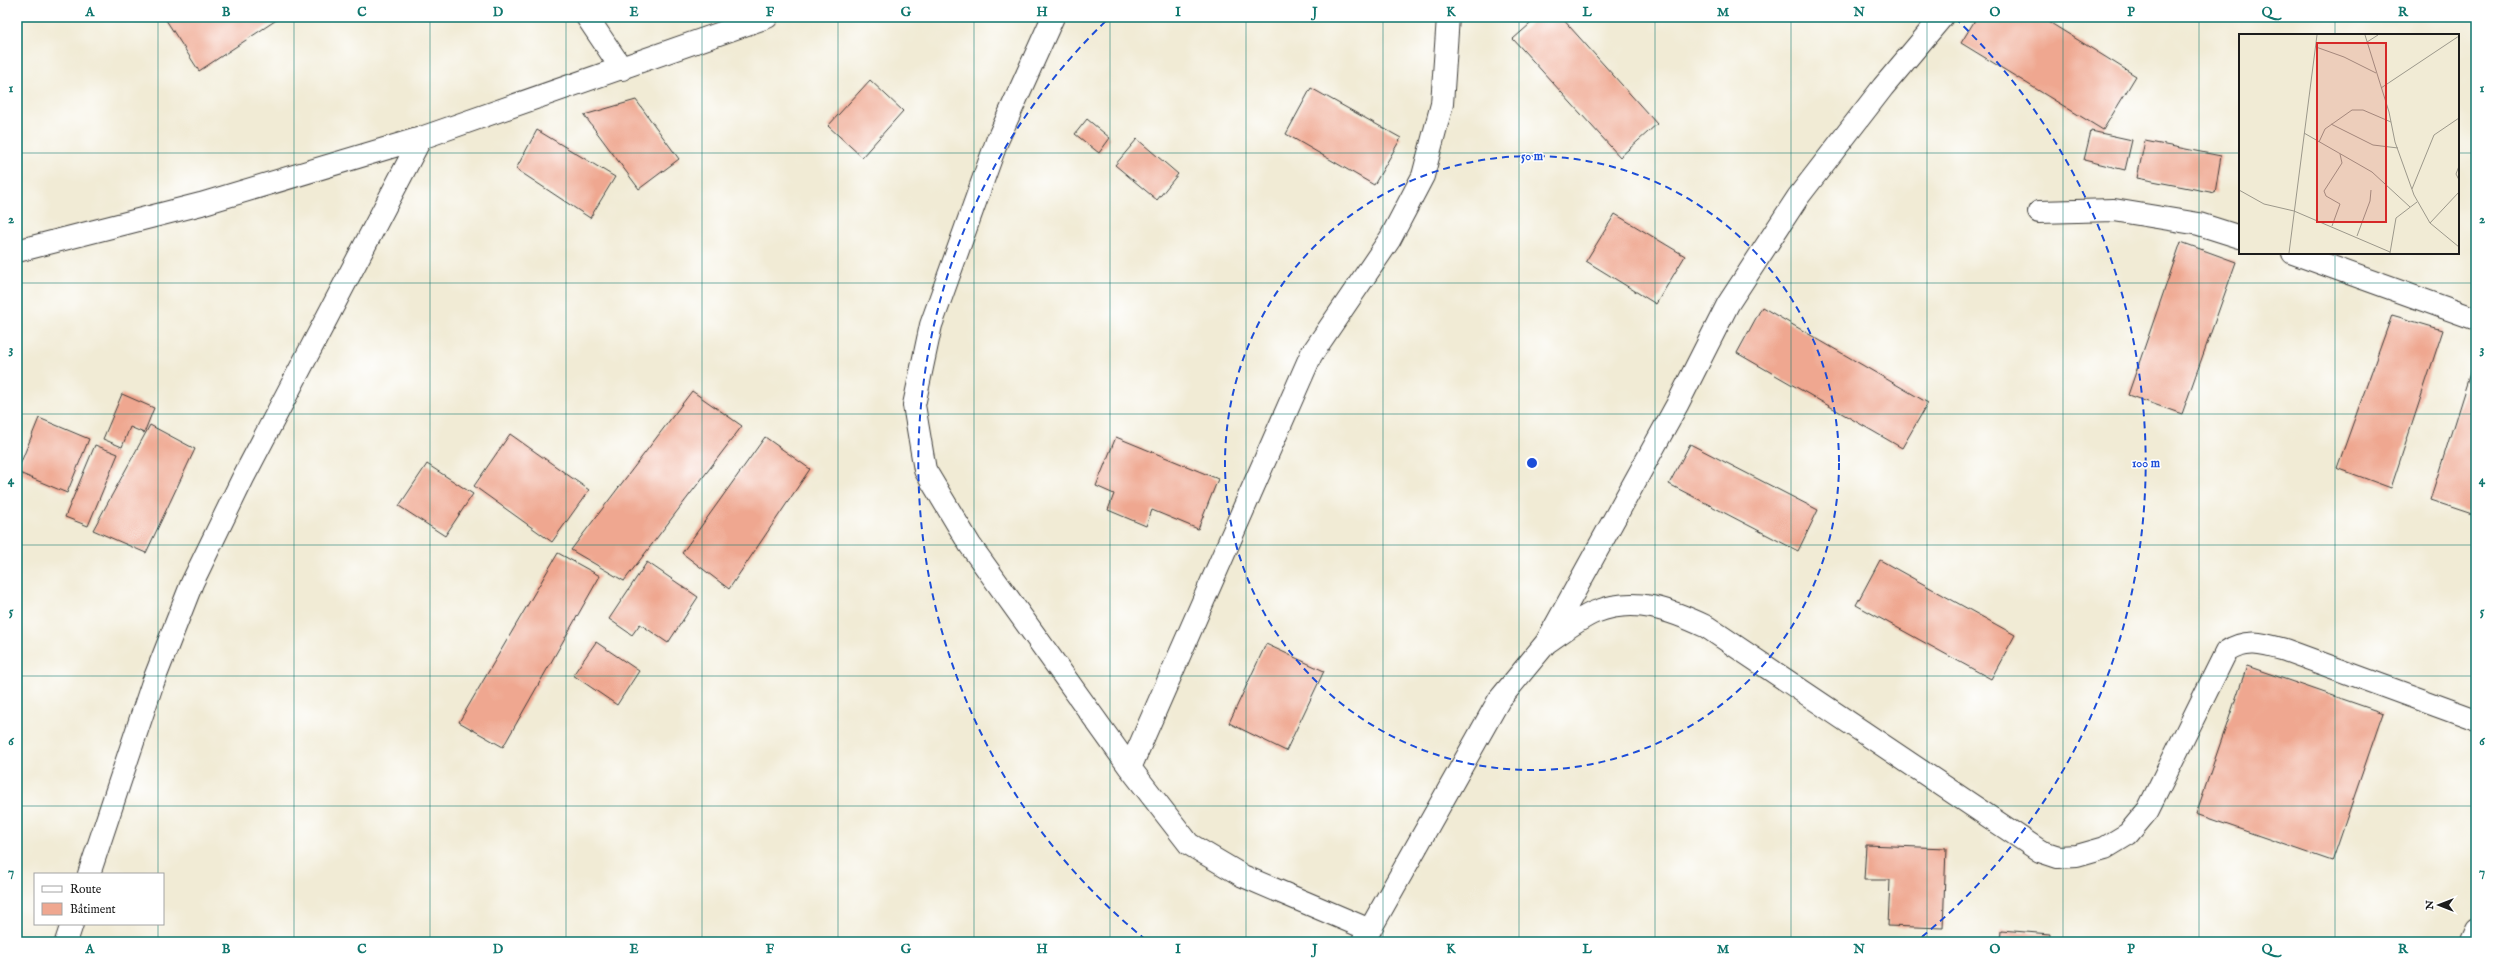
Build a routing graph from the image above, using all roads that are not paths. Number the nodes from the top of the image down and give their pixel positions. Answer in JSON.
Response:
{"nodes":[{"id":1,"x":587,"y":17,"type":"edge"},
{"id":2,"x":767,"y":17,"type":"edge"},
{"id":3,"x":1053,"y":17,"type":"edge"},
{"id":4,"x":1448,"y":17,"type":"edge"},
{"id":5,"x":1942,"y":17,"type":"edge"},
{"id":6,"x":622,"y":68,"type":"junction"},
{"id":7,"x":421,"y":138,"type":"junction"},
{"id":8,"x":2039,"y":212,"type":"dead end"},
{"id":9,"x":2239,"y":237,"type":"edge"},
{"id":10,"x":17,"y":251,"type":"edge"},
{"id":11,"x":2296,"y":254,"type":"edge"},
{"id":12,"x":2476,"y":319,"type":"edge"},
{"id":13,"x":1546,"y":643,"type":"junction"},
{"id":14,"x":2476,"y":720,"type":"edge"},
{"id":15,"x":1130,"y":768,"type":"junction"},
{"id":16,"x":89,"y":873,"type":"edge"},
{"id":17,"x":72,"y":925,"type":"edge"},
{"id":18,"x":2476,"y":931,"type":"edge"},
{"id":19,"x":1367,"y":936,"type":"edge"},
{"id":20,"x":66,"y":942,"type":"edge"},
{"id":21,"x":2471,"y":942,"type":"edge"}],
"edges":[{"from":1,"to":6,"type":"street"},
{"from":2,"to":6,"type":"street"},
{"from":3,"to":15,"type":"street"},
{"from":4,"to":15,"type":"street"},
{"from":5,"to":13,"type":"street"},
{"from":6,"to":7,"type":"street"},
{"from":7,"to":10,"type":"street"},
{"from":7,"to":16,"type":"street"},
{"from":8,"to":9,"type":"street"},
{"from":11,"to":12,"type":"street"},
{"from":13,"to":14,"type":"street"},
{"from":13,"to":19,"type":"street"},
{"from":15,"to":19,"type":"street"},
{"from":17,"to":20,"type":"street"},
{"from":18,"to":21,"type":"street"}]}
